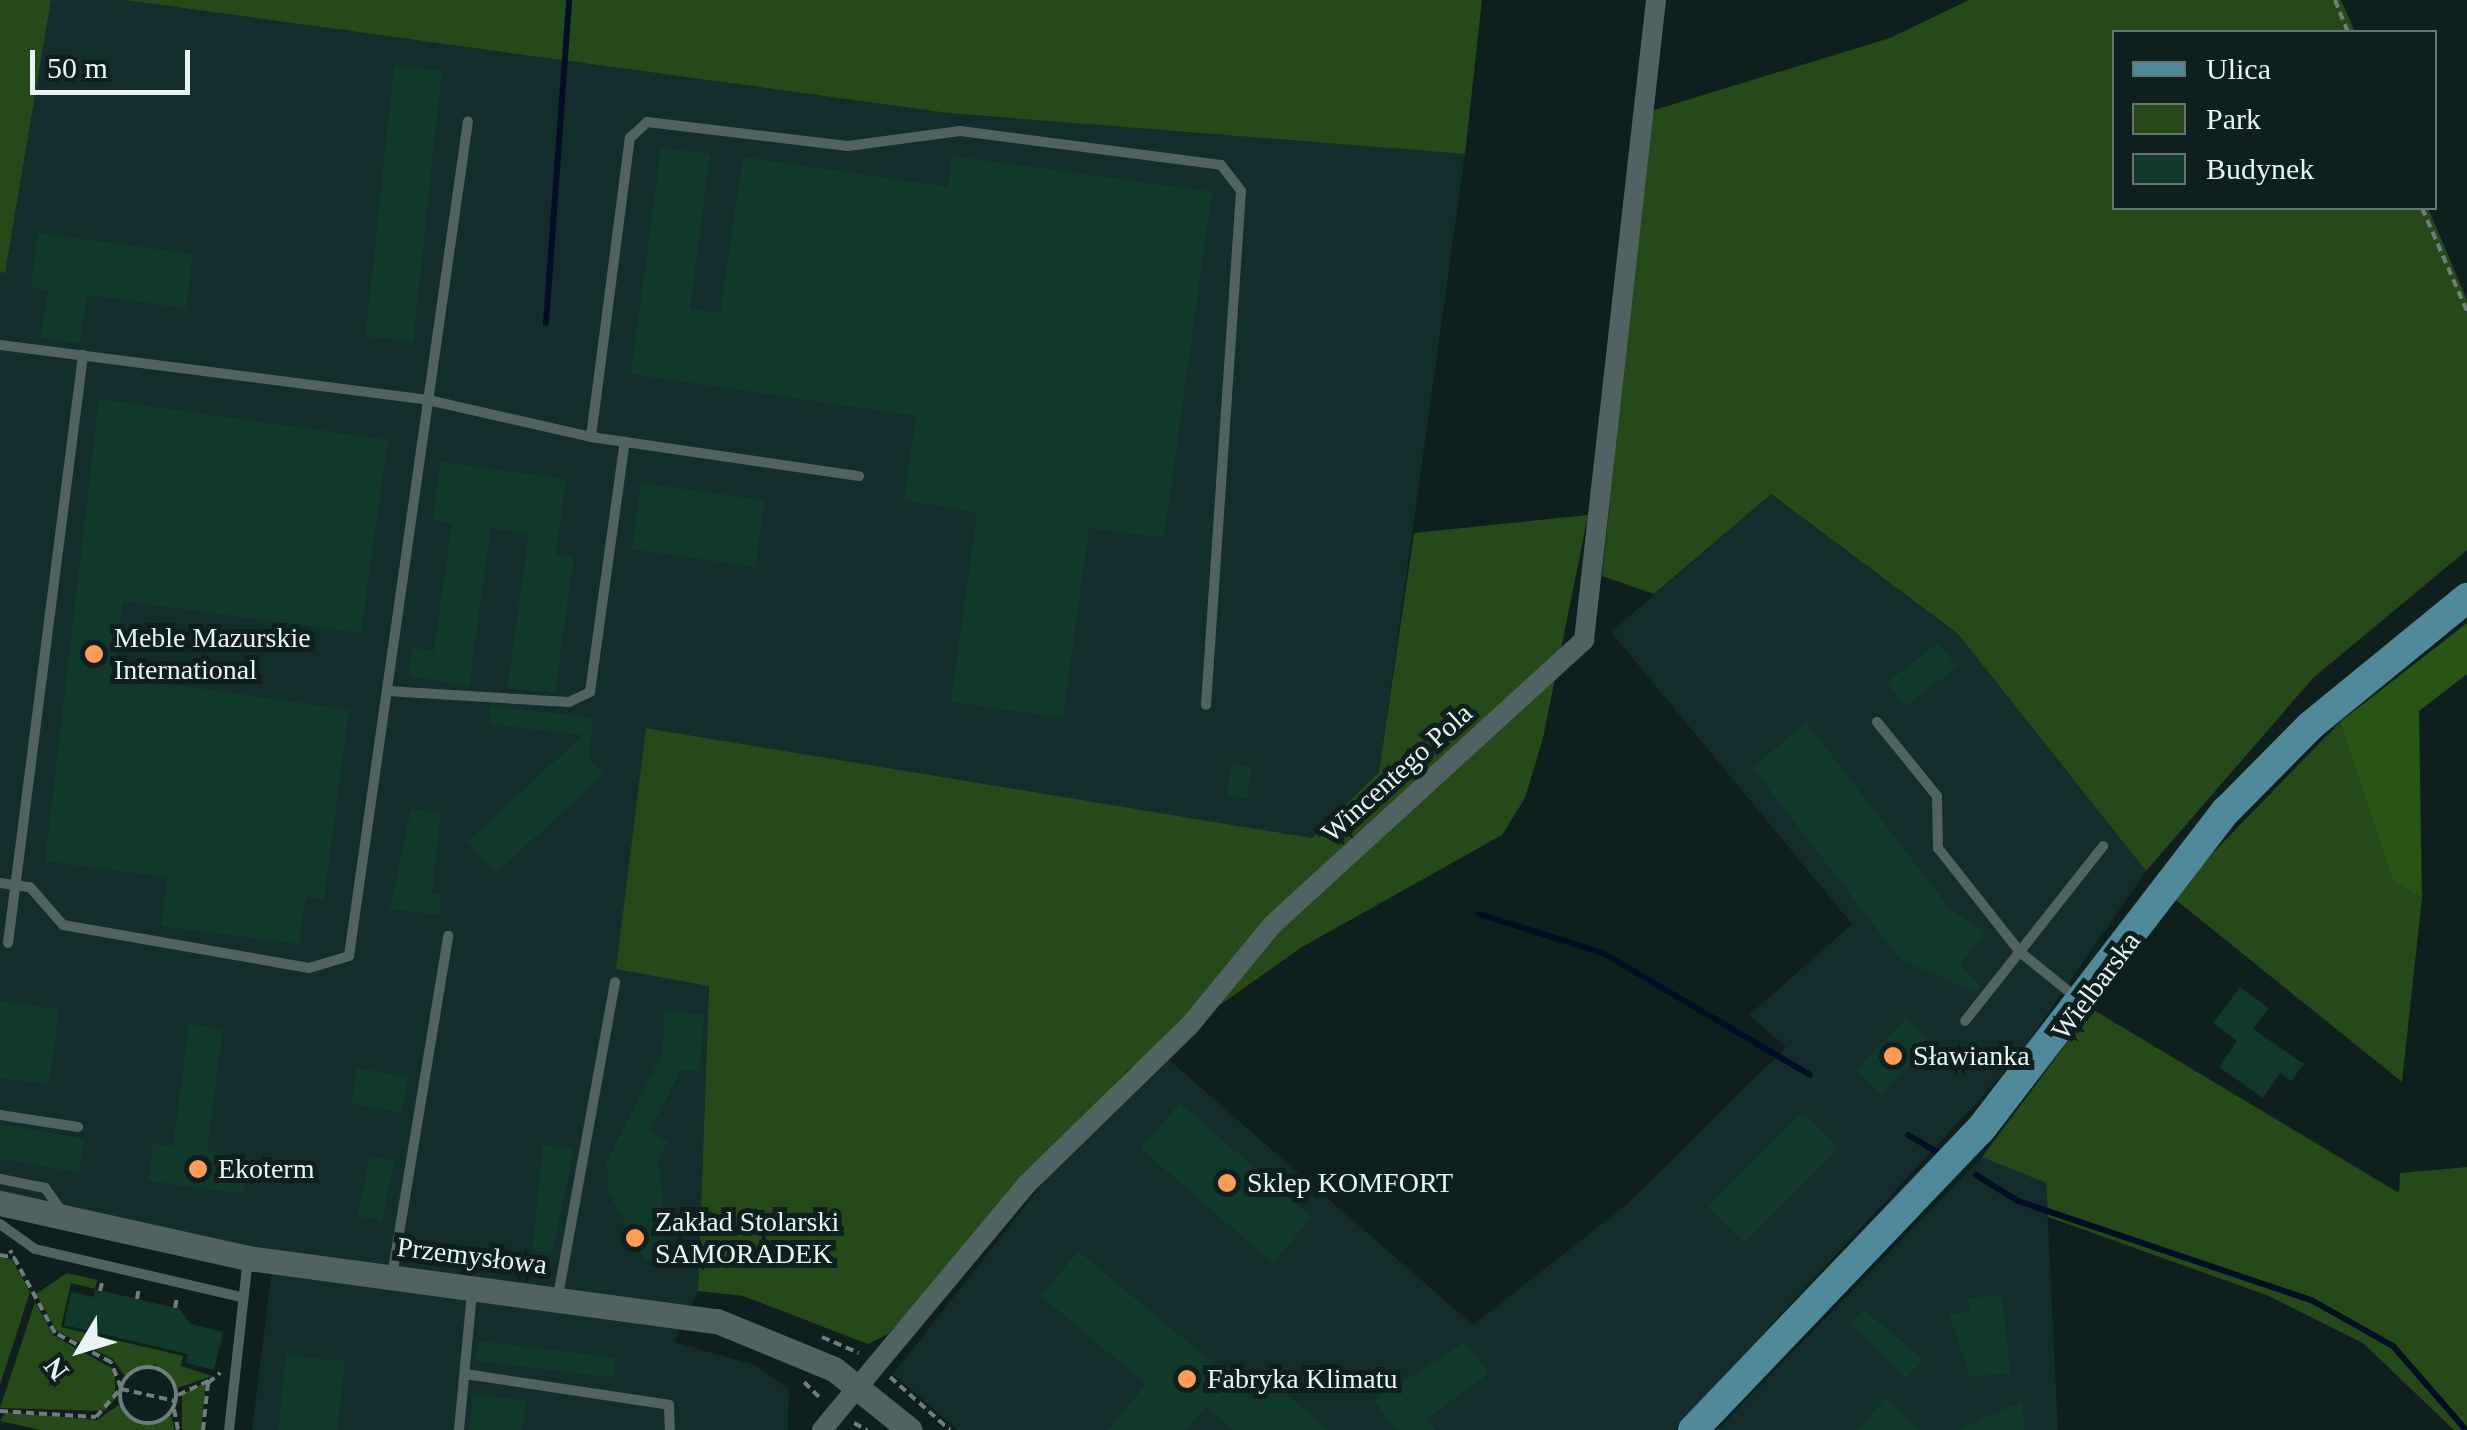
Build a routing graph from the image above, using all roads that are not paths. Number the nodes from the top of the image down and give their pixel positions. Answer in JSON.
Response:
{"nodes":[{"id":1,"x":1656,"y":0,"type":"edge"},
{"id":2,"x":468,"y":121,"type":"dead end"},
{"id":3,"x":0,"y":346,"type":"edge"},
{"id":4,"x":83,"y":355,"type":"junction"},
{"id":5,"x":428,"y":400,"type":"junction"},
{"id":6,"x":591,"y":437,"type":"junction"},
{"id":7,"x":625,"y":441,"type":"junction"},
{"id":8,"x":859,"y":476,"type":"dead end"},
{"id":9,"x":2467,"y":598,"type":"edge"},
{"id":10,"x":387,"y":691,"type":"junction"},
{"id":11,"x":1206,"y":704,"type":"dead end"},
{"id":12,"x":1877,"y":722,"type":"dead end"},
{"id":13,"x":2103,"y":846,"type":"dead end"},
{"id":14,"x":0,"y":883,"type":"edge"},
{"id":15,"x":15,"y":885,"type":"junction"},
{"id":16,"x":448,"y":936,"type":"dead end"},
{"id":17,"x":8,"y":944,"type":"dead end"},
{"id":18,"x":2020,"y":952,"type":"junction"},
{"id":19,"x":614,"y":982,"type":"dead end"},
{"id":20,"x":2082,"y":1003,"type":"junction"},
{"id":21,"x":1964,"y":1021,"type":"dead end"},
{"id":22,"x":0,"y":1115,"type":"edge"},
{"id":23,"x":78,"y":1127,"type":"dead end"},
{"id":24,"x":0,"y":1178,"type":"edge"},
{"id":25,"x":0,"y":1203,"type":"edge"},
{"id":26,"x":68,"y":1220,"type":"junction"},
{"id":27,"x":0,"y":1224,"type":"edge"},
{"id":28,"x":248,"y":1258,"type":"junction"},
{"id":29,"x":392,"y":1276,"type":"junction"},
{"id":30,"x":472,"y":1289,"type":"junction"},
{"id":31,"x":241,"y":1297,"type":"junction"},
{"id":32,"x":558,"y":1298,"type":"junction"},
{"id":33,"x":464,"y":1374,"type":"junction"},
{"id":34,"x":858,"y":1386,"type":"junction"},
{"id":35,"x":829,"y":1422,"type":"edge"},
{"id":36,"x":229,"y":1430,"type":"edge"},
{"id":37,"x":459,"y":1430,"type":"edge"},
{"id":38,"x":670,"y":1430,"type":"edge"},
{"id":39,"x":910,"y":1430,"type":"edge"},
{"id":40,"x":1693,"y":1430,"type":"edge"}],
"edges":[{"from":1,"to":34,"type":"street","name":"Wincentego Pola"},
{"from":2,"to":5,"type":"lane"},
{"from":3,"to":4,"type":"lane"},
{"from":4,"to":5,"type":"lane"},
{"from":4,"to":15,"type":"lane"},
{"from":5,"to":6,"type":"lane"},
{"from":5,"to":10,"type":"lane"},
{"from":6,"to":7,"type":"lane"},
{"from":6,"to":11,"type":"lane"},
{"from":7,"to":8,"type":"lane"},
{"from":7,"to":10,"type":"lane"},
{"from":9,"to":20,"type":"main road","name":"Wielbarska"},
{"from":10,"to":15,"type":"lane"},
{"from":12,"to":18,"type":"lane"},
{"from":13,"to":18,"type":"lane"},
{"from":14,"to":15,"type":"lane"},
{"from":15,"to":17,"type":"lane"},
{"from":16,"to":29,"type":"lane"},
{"from":18,"to":20,"type":"lane"},
{"from":18,"to":21,"type":"lane"},
{"from":19,"to":32,"type":"lane"},
{"from":20,"to":40,"type":"main road","name":"Wielbarska"},
{"from":22,"to":23,"type":"lane"},
{"from":24,"to":26,"type":"lane"},
{"from":25,"to":26,"type":"street","name":"Przemysłowa"},
{"from":26,"to":28,"type":"street","name":"Przemysłowa"},
{"from":27,"to":31,"type":"lane"},
{"from":28,"to":29,"type":"street","name":"Przemysłowa"},
{"from":28,"to":31,"type":"lane"},
{"from":29,"to":30,"type":"street","name":"Przemysłowa"},
{"from":30,"to":32,"type":"street","name":"Przemysłowa"},
{"from":30,"to":33,"type":"lane"},
{"from":31,"to":36,"type":"lane"},
{"from":32,"to":34,"type":"street","name":"Przemysłowa"},
{"from":33,"to":37,"type":"lane"},
{"from":33,"to":38,"type":"lane"},
{"from":34,"to":35,"type":"street","name":"Wincentego Pola"},
{"from":34,"to":39,"type":"street","name":"Przemysłowa"}]}
